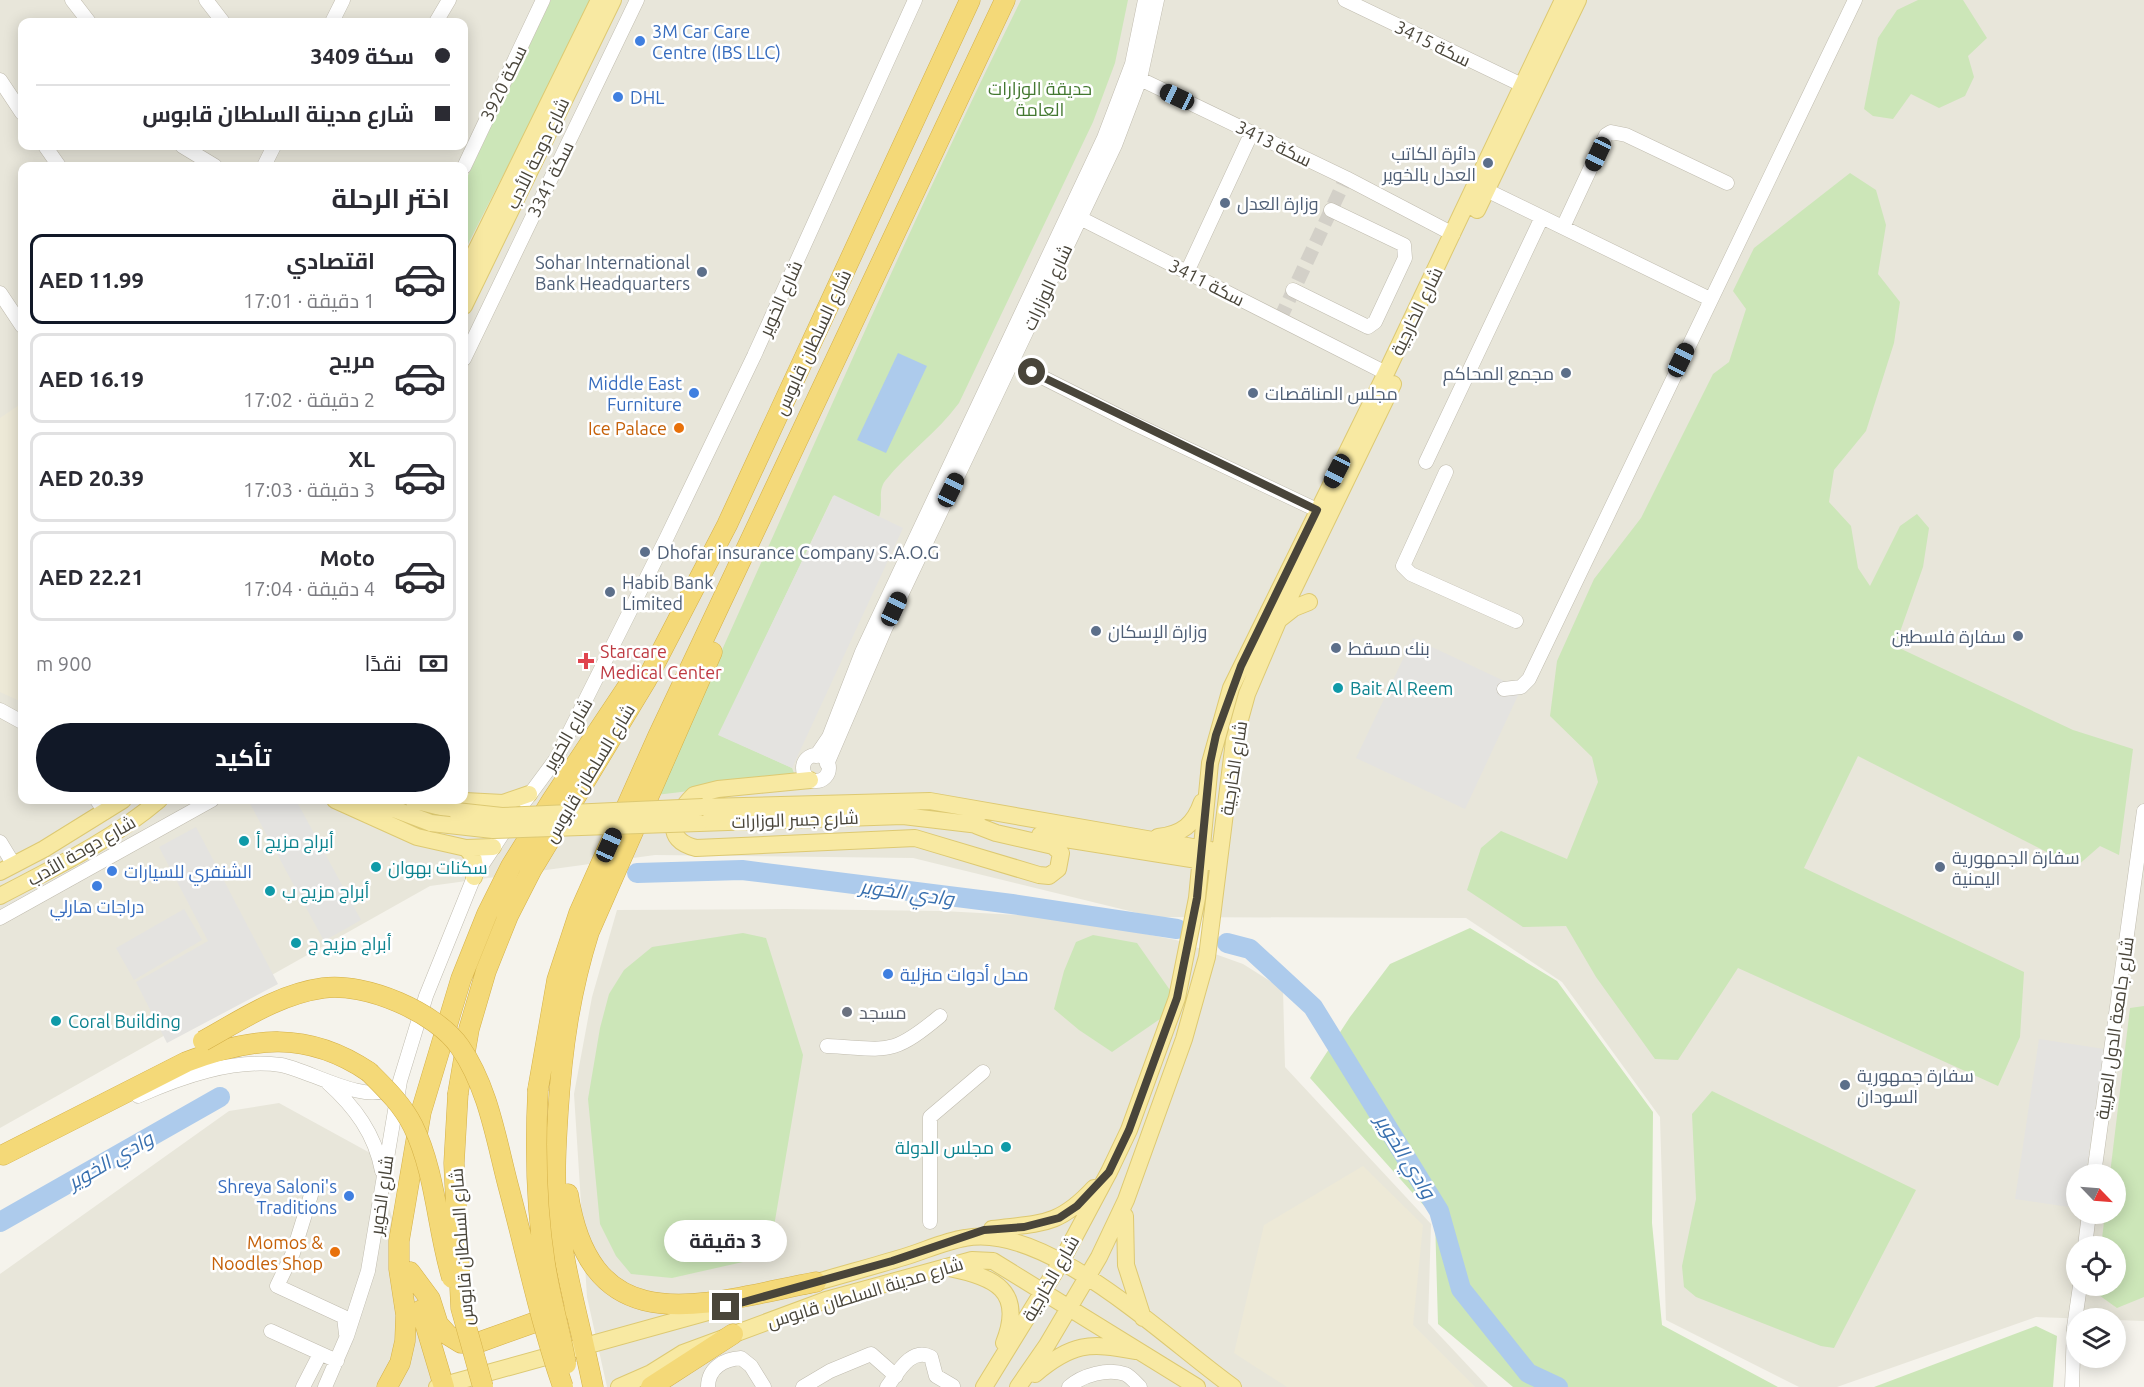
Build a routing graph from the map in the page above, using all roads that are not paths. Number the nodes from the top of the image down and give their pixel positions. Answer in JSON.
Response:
{"nodes":[{"id":1,"x":72,"y":0,"type":"edge"},
{"id":2,"x":206,"y":0,"type":"edge"},
{"id":3,"x":343,"y":0,"type":"edge"},
{"id":4,"x":449,"y":0,"type":"edge"},
{"id":5,"x":599,"y":0,"type":"edge"},
{"id":6,"x":613,"y":0,"type":"edge"},
{"id":7,"x":637,"y":0,"type":"edge"},
{"id":8,"x":915,"y":0,"type":"edge"},
{"id":9,"x":970,"y":0,"type":"edge"},
{"id":10,"x":1005,"y":0,"type":"edge"},
{"id":11,"x":1145,"y":0,"type":"edge"},
{"id":12,"x":1157,"y":0,"type":"edge"},
{"id":13,"x":1345,"y":0,"type":"edge"},
{"id":14,"x":1563,"y":0,"type":"edge"},
{"id":15,"x":1570,"y":0,"type":"edge"},
{"id":16,"x":1578,"y":0,"type":"edge"},
{"id":17,"x":1855,"y":0,"type":"edge"},
{"id":18,"x":541,"y":1,"type":"edge"},
{"id":19,"x":86,"y":18,"type":"edge"},
{"id":20,"x":220,"y":18,"type":"edge"},
{"id":21,"x":335,"y":18,"type":"edge"},
{"id":22,"x":438,"y":18,"type":"edge"},
{"id":23,"x":1140,"y":30,"type":"junction"},
{"id":24,"x":1563,"y":30,"type":"junction"},
{"id":25,"x":1555,"y":46,"type":"junction"},
{"id":26,"x":1140,"y":79,"type":"junction"},
{"id":27,"x":0,"y":80,"type":"edge"},
{"id":28,"x":1522,"y":86,"type":"junction"},
{"id":29,"x":18,"y":107,"type":"edge"},
{"id":30,"x":1252,"y":132,"type":"junction"},
{"id":31,"x":1508,"y":145,"type":"junction"},
{"id":32,"x":188,"y":150,"type":"edge"},
{"id":33,"x":208,"y":162,"type":"edge"},
{"id":34,"x":466,"y":162,"type":"edge"},
{"id":35,"x":1092,"y":165,"type":"junction"},
{"id":36,"x":1727,"y":183,"type":"dead end"},
{"id":37,"x":1480,"y":193,"type":"junction"},
{"id":38,"x":1331,"y":210,"type":"dead end"},
{"id":39,"x":1542,"y":217,"type":"junction"},
{"id":40,"x":1080,"y":218,"type":"junction"},
{"id":41,"x":1563,"y":227,"type":"junction"},
{"id":42,"x":1453,"y":234,"type":"junction"},
{"id":43,"x":468,"y":267,"type":"edge"},
{"id":44,"x":1187,"y":272,"type":"junction"},
{"id":45,"x":1444,"y":278,"type":"junction"},
{"id":46,"x":1293,"y":290,"type":"dead end"},
{"id":47,"x":0,"y":293,"type":"edge"},
{"id":48,"x":468,"y":298,"type":"edge"},
{"id":49,"x":1710,"y":299,"type":"junction"},
{"id":50,"x":1023,"y":311,"type":"junction"},
{"id":51,"x":18,"y":320,"type":"edge"},
{"id":52,"x":1416,"y":338,"type":"junction"},
{"id":53,"x":468,"y":351,"type":"edge"},
{"id":54,"x":1012,"y":362,"type":"junction"},
{"id":55,"x":1386,"y":373,"type":"junction"},
{"id":56,"x":1377,"y":417,"type":"junction"},
{"id":57,"x":1426,"y":462,"type":"dead end"},
{"id":58,"x":1446,"y":472,"type":"dead end"},
{"id":59,"x":1344,"y":486,"type":"junction"},
{"id":60,"x":1317,"y":510,"type":"junction"},
{"id":61,"x":748,"y":545,"type":"junction"},
{"id":62,"x":1315,"y":545,"type":"junction"},
{"id":63,"x":1304,"y":568,"type":"junction"},
{"id":64,"x":1287,"y":586,"type":"junction"},
{"id":65,"x":1279,"y":619,"type":"junction"},
{"id":66,"x":1516,"y":621,"type":"dead end"},
{"id":67,"x":669,"y":636,"type":"junction"},
{"id":68,"x":1504,"y":689,"type":"dead end"},
{"id":69,"x":0,"y":710,"type":"edge"},
{"id":70,"x":18,"y":720,"type":"edge"},
{"id":71,"x":822,"y":760,"type":"junction"},
{"id":72,"x":1210,"y":763,"type":"junction"},
{"id":73,"x":810,"y":780,"type":"junction"},
{"id":74,"x":529,"y":794,"type":"junction"},
{"id":75,"x":154,"y":804,"type":"edge"},
{"id":76,"x":165,"y":804,"type":"edge"},
{"id":77,"x":205,"y":804,"type":"edge"},
{"id":78,"x":343,"y":804,"type":"edge"},
{"id":79,"x":381,"y":804,"type":"edge"},
{"id":80,"x":452,"y":804,"type":"edge"},
{"id":81,"x":468,"y":804,"type":"edge"},
{"id":82,"x":101,"y":806,"type":"edge"},
{"id":83,"x":2144,"y":811,"type":"edge"},
{"id":84,"x":701,"y":815,"type":"junction"},
{"id":85,"x":134,"y":821,"type":"junction"},
{"id":86,"x":970,"y":823,"type":"junction"},
{"id":87,"x":0,"y":842,"type":"edge"},
{"id":88,"x":440,"y":844,"type":"junction"},
{"id":89,"x":1144,"y":846,"type":"junction"},
{"id":90,"x":493,"y":847,"type":"junction"},
{"id":91,"x":466,"y":848,"type":"junction"},
{"id":92,"x":1201,"y":855,"type":"junction"},
{"id":93,"x":1221,"y":858,"type":"junction"},
{"id":94,"x":7,"y":869,"type":"edge"},
{"id":95,"x":474,"y":877,"type":"junction"},
{"id":96,"x":0,"y":896,"type":"edge"},
{"id":97,"x":1197,"y":898,"type":"junction"},
{"id":98,"x":0,"y":918,"type":"edge"},
{"id":99,"x":940,"y":1017,"type":"dead end"},
{"id":100,"x":827,"y":1046,"type":"dead end"},
{"id":101,"x":982,"y":1072,"type":"dead end"},
{"id":102,"x":326,"y":1081,"type":"junction"},
{"id":103,"x":400,"y":1081,"type":"junction"},
{"id":104,"x":1137,"y":1106,"type":"junction"},
{"id":105,"x":1157,"y":1114,"type":"junction"},
{"id":106,"x":558,"y":1116,"type":"junction"},
{"id":107,"x":1,"y":1156,"type":"edge"},
{"id":108,"x":2095,"y":1164,"type":"edge"},
{"id":109,"x":1109,"y":1172,"type":"junction"},
{"id":110,"x":383,"y":1180,"type":"junction"},
{"id":111,"x":311,"y":1195,"type":"dead end"},
{"id":112,"x":1126,"y":1200,"type":"junction"},
{"id":113,"x":404,"y":1214,"type":"junction"},
{"id":114,"x":930,"y":1222,"type":"dead end"},
{"id":115,"x":965,"y":1238,"type":"junction"},
{"id":116,"x":1061,"y":1262,"type":"junction"},
{"id":117,"x":947,"y":1268,"type":"junction"},
{"id":118,"x":410,"y":1272,"type":"junction"},
{"id":119,"x":1086,"y":1278,"type":"junction"},
{"id":120,"x":816,"y":1282,"type":"junction"},
{"id":121,"x":570,"y":1288,"type":"junction"},
{"id":122,"x":1045,"y":1290,"type":"junction"},
{"id":123,"x":2079,"y":1296,"type":"edge"},
{"id":124,"x":1070,"y":1306,"type":"junction"},
{"id":125,"x":461,"y":1308,"type":"junction"},
{"id":126,"x":1143,"y":1318,"type":"junction"},
{"id":127,"x":271,"y":1330,"type":"dead end"},
{"id":128,"x":733,"y":1334,"type":"junction"},
{"id":129,"x":347,"y":1336,"type":"junction"},
{"id":130,"x":585,"y":1347,"type":"junction"},
{"id":131,"x":1142,"y":1352,"type":"junction"},
{"id":132,"x":320,"y":1354,"type":"junction"},
{"id":133,"x":337,"y":1361,"type":"junction"},
{"id":134,"x":896,"y":1376,"type":"junction"},
{"id":135,"x":986,"y":1383,"type":"edge"},
{"id":136,"x":1021,"y":1383,"type":"edge"},
{"id":137,"x":442,"y":1386,"type":"edge"},
{"id":138,"x":953,"y":1386,"type":"edge"},
{"id":139,"x":303,"y":1387,"type":"edge"},
{"id":140,"x":325,"y":1387,"type":"edge"},
{"id":141,"x":387,"y":1387,"type":"edge"},
{"id":142,"x":483,"y":1387,"type":"edge"},
{"id":143,"x":563,"y":1387,"type":"edge"},
{"id":144,"x":571,"y":1387,"type":"edge"},
{"id":145,"x":593,"y":1387,"type":"edge"},
{"id":146,"x":619,"y":1387,"type":"edge"},
{"id":147,"x":651,"y":1387,"type":"edge"},
{"id":148,"x":708,"y":1387,"type":"edge"},
{"id":149,"x":764,"y":1387,"type":"edge"},
{"id":150,"x":803,"y":1387,"type":"edge"},
{"id":151,"x":887,"y":1387,"type":"edge"},
{"id":152,"x":1069,"y":1387,"type":"edge"},
{"id":153,"x":1140,"y":1387,"type":"edge"},
{"id":154,"x":1197,"y":1387,"type":"edge"},
{"id":155,"x":1233,"y":1387,"type":"edge"},
{"id":156,"x":2072,"y":1387,"type":"edge"}],
"edges":[{"from":1,"to":19,"type":"street"},
{"from":2,"to":20,"type":"street"},
{"from":3,"to":21,"type":"street"},
{"from":4,"to":22,"type":"street"},
{"from":5,"to":43,"type":"main road","name":"شارع دوحة الأدب"},
{"from":6,"to":48,"type":"main road","name":"شارع دوحة الأدب"},
{"from":7,"to":53,"type":"street","name":"سكة 3341"},
{"from":8,"to":74,"type":"street","name":"شارع الخوير"},
{"from":9,"to":67,"type":"highway","name":"شارع السلطان قابوس"},
{"from":10,"to":61,"type":"highway","name":"شارع السلطان قابوس"},
{"from":11,"to":23,"type":"street","name":"شارع الوزارات"},
{"from":12,"to":26,"type":"street","name":"شارع الوزارات"},
{"from":13,"to":28,"type":"street","name":"سكة 3415"},
{"from":14,"to":28,"type":"main road","name":"شارع الخارجية"},
{"from":15,"to":24,"type":"main road"},
{"from":16,"to":24,"type":"main road","name":"شارع الخارجية"},
{"from":17,"to":49,"type":"street"},
{"from":18,"to":34,"type":"street","name":"سكة 3920"},
{"from":23,"to":26,"type":"street"},
{"from":23,"to":35,"type":"street","name":"شارع الوزارات"},
{"from":24,"to":25,"type":"main road","name":"شارع الخارجية"},
{"from":25,"to":28,"type":"main road"},
{"from":25,"to":31,"type":"main road","name":"شارع الخارجية"},
{"from":26,"to":30,"type":"street","name":"سكة 3413"},
{"from":26,"to":40,"type":"street","name":"شارع الوزارات"},
{"from":27,"to":29,"type":"street"},
{"from":28,"to":31,"type":"main road"},
{"from":28,"to":37,"type":"main road","name":"شارع الخارجية"},
{"from":30,"to":42,"type":"street","name":"سكة 3413"},
{"from":30,"to":44,"type":"street"},
{"from":31,"to":37,"type":"main road","name":"شارع الخارجية"},
{"from":32,"to":33,"type":"street"},
{"from":35,"to":40,"type":"street"},
{"from":35,"to":50,"type":"street","name":"شارع الوزارات"},
{"from":36,"to":41,"type":"street"},
{"from":37,"to":39,"type":"street"},
{"from":37,"to":42,"type":"main road"},
{"from":37,"to":45,"type":"main road","name":"شارع الخارجية"},
{"from":38,"to":46,"type":"street"},
{"from":39,"to":41,"type":"street"},
{"from":39,"to":57,"type":"street"},
{"from":40,"to":44,"type":"street","name":"سكة 3411"},
{"from":40,"to":54,"type":"street","name":"شارع الوزارات"},
{"from":41,"to":49,"type":"street"},
{"from":42,"to":45,"type":"main road"},
{"from":42,"to":55,"type":"main road","name":"شارع الخارجية"},
{"from":44,"to":55,"type":"street","name":"سكة 3411"},
{"from":45,"to":52,"type":"main road","name":"شارع الخارجية"},
{"from":47,"to":51,"type":"street"},
{"from":49,"to":68,"type":"street"},
{"from":50,"to":54,"type":"street"},
{"from":50,"to":71,"type":"street","name":"شارع الوزارات"},
{"from":52,"to":55,"type":"main road"},
{"from":52,"to":56,"type":"main road","name":"شارع الخارجية"},
{"from":54,"to":60,"type":"street"},
{"from":54,"to":71,"type":"street","name":"شارع الوزارات"},
{"from":55,"to":56,"type":"main road"},
{"from":55,"to":60,"type":"main road","name":"شارع الخارجية"},
{"from":56,"to":59,"type":"main road","name":"شارع الخارجية"},
{"from":58,"to":66,"type":"street"},
{"from":59,"to":60,"type":"main road"},
{"from":59,"to":62,"type":"main road","name":"شارع الخارجية"},
{"from":60,"to":62,"type":"main road"},
{"from":60,"to":64,"type":"main road","name":"شارع الخارجية"},
{"from":61,"to":106,"type":"highway"},
{"from":61,"to":144,"type":"highway","name":"شارع السلطان قابوس","bridge":true},
{"from":62,"to":63,"type":"main road","name":"شارع الخارجية"},
{"from":63,"to":64,"type":"main road","name":"شارع الخارجية"},
{"from":63,"to":65,"type":"main road"},
{"from":64,"to":65,"type":"main road","name":"شارع الخارجية"},
{"from":64,"to":72,"type":"main road","name":"شارع الخارجية"},
{"from":65,"to":93,"type":"main road","name":"شارع الخارجية"},
{"from":67,"to":113,"type":"highway"},
{"from":67,"to":125,"type":"highway","name":"شارع السلطان قابوس","bridge":true},
{"from":69,"to":70,"type":"street"},
{"from":71,"to":73,"type":"street"},
{"from":71,"to":73,"type":"street"},
{"from":72,"to":89,"type":"main road"},
{"from":72,"to":92,"type":"main road","name":"شارع الخارجية"},
{"from":73,"to":86,"type":"main road"},
{"from":74,"to":81,"type":"main road"},
{"from":74,"to":90,"type":"street","name":"شارع الخوير"},
{"from":75,"to":85,"type":"main road","name":"شارع دوحة الأدب"},
{"from":76,"to":85,"type":"main road"},
{"from":77,"to":98,"type":"street"},
{"from":78,"to":88,"type":"main road"},
{"from":79,"to":84,"type":"main road","name":"شارع جسر الوزارات","bridge":true},
{"from":80,"to":84,"type":"main road","name":"شارع جسر الوزارات","bridge":true},
{"from":80,"to":88,"type":"main road"},
{"from":82,"to":94,"type":"main road","name":"شارع دوحة الأدب"},
{"from":83,"to":108,"type":"street","name":"شارع جامعة الدول العربية"},
{"from":84,"to":86,"type":"main road","name":"شارع جسر الوزارات"},
{"from":84,"to":89,"type":"main road","name":"شارع جسر الوزارات"},
{"from":85,"to":96,"type":"main road","name":"شارع دوحة الأدب"},
{"from":86,"to":89,"type":"main road","name":"شارع جسر الوزارات"},
{"from":87,"to":94,"type":"street"},
{"from":88,"to":91,"type":"main road"},
{"from":89,"to":92,"type":"main road","name":"شارع جسر الوزارات"},
{"from":89,"to":97,"type":"main road"},
{"from":90,"to":91,"type":"main road"},
{"from":90,"to":95,"type":"street","name":"شارع الخوير"},
{"from":91,"to":95,"type":"main road"},
{"from":92,"to":93,"type":"main road","name":"شارع جسر الوزارات"},
{"from":92,"to":97,"type":"main road","name":"شارع الخارجية"},
{"from":93,"to":105,"type":"main road","name":"شارع الخارجية"},
{"from":95,"to":103,"type":"street","name":"شارع الخوير"},
{"from":97,"to":104,"type":"main road","name":"شارع الخارجية"},
{"from":99,"to":100,"type":"street"},
{"from":101,"to":114,"type":"street"},
{"from":102,"to":103,"type":"street"},
{"from":102,"to":107,"type":"street"},
{"from":102,"to":110,"type":"street"},
{"from":103,"to":110,"type":"street","name":"شارع الخوير"},
{"from":104,"to":105,"type":"main road"},
{"from":104,"to":109,"type":"main road","name":"شارع الخارجية"},
{"from":105,"to":112,"type":"main road","name":"شارع الخارجية"},
{"from":106,"to":120,"type":"highway"},
{"from":106,"to":121,"type":"highway"},
{"from":107,"to":125,"type":"highway","bridge":true},
{"from":107,"to":143,"type":"highway","bridge":true},
{"from":109,"to":115,"type":"main road"},
{"from":109,"to":116,"type":"main road","name":"شارع الخارجية"},
{"from":110,"to":129,"type":"street","name":"شارع الخوير"},
{"from":111,"to":129,"type":"street"},
{"from":112,"to":119,"type":"main road","name":"شارع الخارجية"},
{"from":112,"to":126,"type":"main road"},
{"from":113,"to":118,"type":"highway"},
{"from":113,"to":141,"type":"highway"},
{"from":115,"to":116,"type":"main road","name":"شارع مدينة السلطان قابوس"},
{"from":115,"to":120,"type":"main road","name":"شارع مدينة السلطان قابوس"},
{"from":116,"to":119,"type":"main road"},
{"from":116,"to":122,"type":"main road","name":"شارع الخارجية"},
{"from":117,"to":122,"type":"main road","name":"شارع مدينة السلطان قابوس"},
{"from":117,"to":128,"type":"main road","name":"شارع مدينة السلطان قابوس"},
{"from":117,"to":135,"type":"main road"},
{"from":118,"to":121,"type":"highway"},
{"from":118,"to":137,"type":"highway"},
{"from":119,"to":124,"type":"main road","name":"شارع الخارجية"},
{"from":119,"to":126,"type":"main road"},
{"from":120,"to":130,"type":"main road","name":"شارع مدينة السلطان قابوس"},
{"from":121,"to":130,"type":"highway"},
{"from":122,"to":124,"type":"main road"},
{"from":122,"to":135,"type":"main road","name":"شارع الخارجية"},
{"from":123,"to":156,"type":"street"},
{"from":124,"to":131,"type":"main road"},
{"from":124,"to":136,"type":"main road","name":"شارع الخارجية"},
{"from":125,"to":142,"type":"highway","name":"شارع السلطان قابوس","bridge":true},
{"from":126,"to":155,"type":"main road"},
{"from":127,"to":132,"type":"street"},
{"from":128,"to":146,"type":"main road","name":"شارع مدينة السلطان قابوس"},
{"from":128,"to":147,"type":"highway"},
{"from":129,"to":133,"type":"street","name":"شارع الخوير"},
{"from":130,"to":137,"type":"main road","name":"شارع مدينة السلطان قابوس"},
{"from":130,"to":145,"type":"highway"},
{"from":131,"to":136,"type":"main road"},
{"from":131,"to":154,"type":"main road"},
{"from":132,"to":133,"type":"street"},
{"from":132,"to":139,"type":"street"},
{"from":133,"to":140,"type":"street","name":"شارع الخوير"},
{"from":134,"to":138,"type":"street"},
{"from":134,"to":150,"type":"street"},
{"from":134,"to":151,"type":"street"},
{"from":148,"to":149,"type":"street"},
{"from":152,"to":153,"type":"street"}]}
